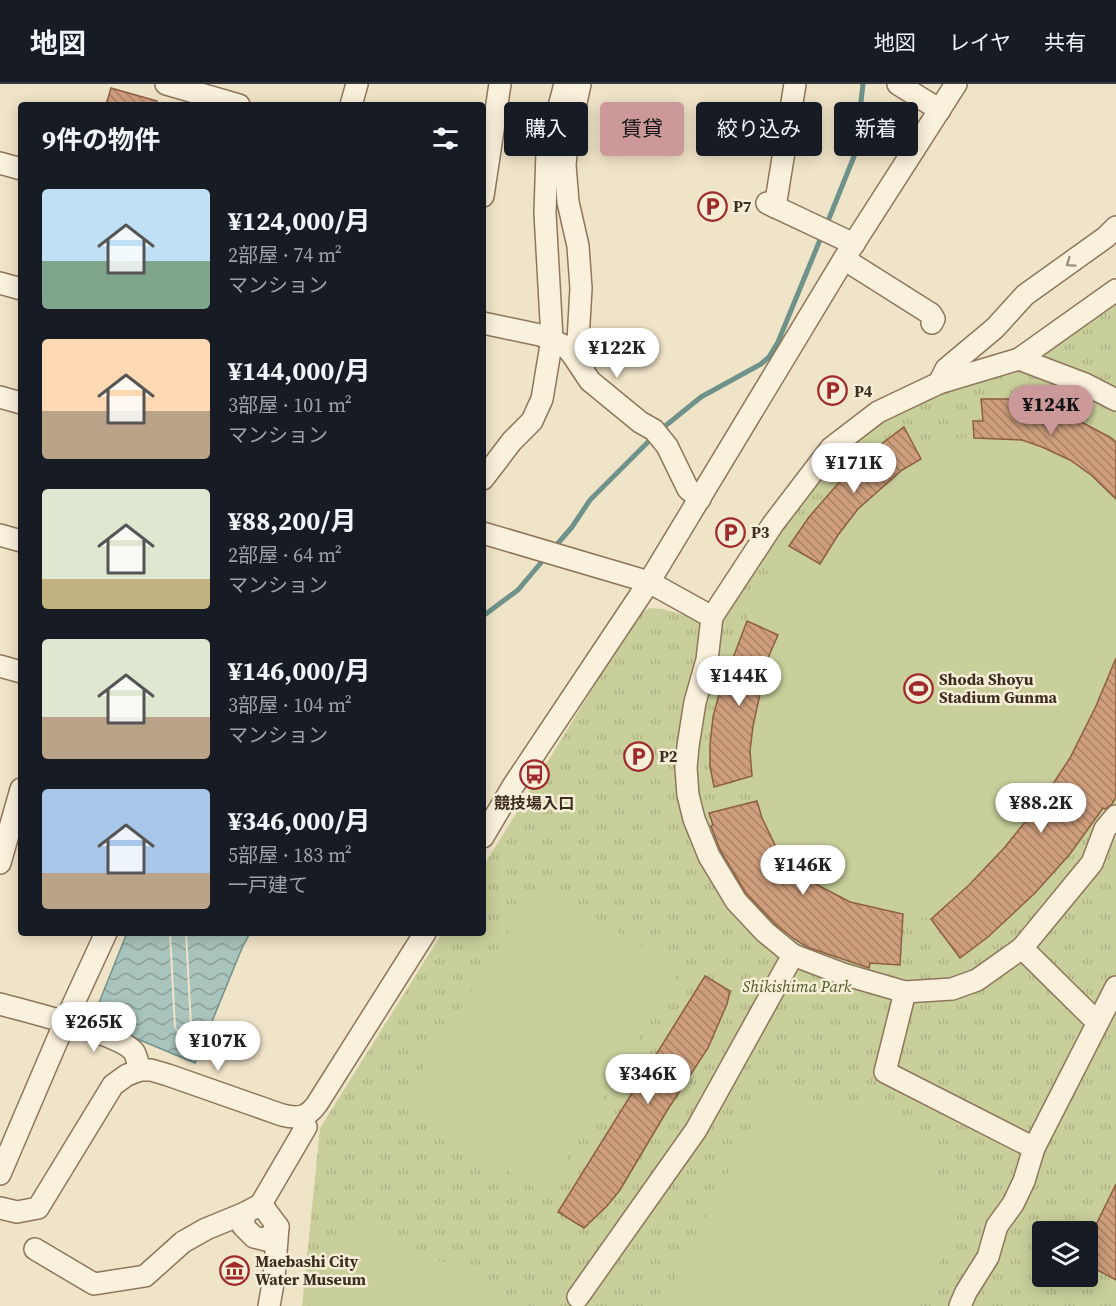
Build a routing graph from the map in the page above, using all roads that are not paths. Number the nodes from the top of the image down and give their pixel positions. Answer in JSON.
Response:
{"nodes":[{"id":1,"x":166,"y":84,"type":"edge"},
{"id":2,"x":357,"y":84,"type":"edge"},
{"id":3,"x":500,"y":84,"type":"edge"},
{"id":4,"x":565,"y":84,"type":"edge"},
{"id":5,"x":580,"y":84,"type":"edge"},
{"id":6,"x":795,"y":84,"type":"edge"},
{"id":7,"x":898,"y":84,"type":"edge"},
{"id":8,"x":956,"y":84,"type":"edge"},
{"id":9,"x":214,"y":96,"type":"edge"},
{"id":10,"x":231,"y":102,"type":"edge"},
{"id":11,"x":352,"y":102,"type":"edge"},
{"id":12,"x":940,"y":110,"type":"junction"},
{"id":13,"x":0,"y":163,"type":"edge"},
{"id":14,"x":18,"y":168,"type":"edge"},
{"id":15,"x":486,"y":170,"type":"edge"},
{"id":16,"x":1116,"y":227,"type":"edge"},
{"id":17,"x":849,"y":252,"type":"junction"},
{"id":18,"x":0,"y":283,"type":"edge"},
{"id":19,"x":18,"y":288,"type":"edge"},
{"id":20,"x":1116,"y":290,"type":"edge"},
{"id":21,"x":486,"y":324,"type":"edge"},
{"id":22,"x":932,"y":324,"type":"dead end"},
{"id":23,"x":552,"y":339,"type":"junction"},
{"id":24,"x":572,"y":354,"type":"junction"},
{"id":25,"x":1019,"y":359,"type":"junction"},
{"id":26,"x":939,"y":383,"type":"junction"},
{"id":27,"x":0,"y":397,"type":"edge"},
{"id":28,"x":1116,"y":400,"type":"edge"},
{"id":29,"x":18,"y":402,"type":"edge"},
{"id":30,"x":486,"y":475,"type":"edge"},
{"id":31,"x":700,"y":499,"type":"junction"},
{"id":32,"x":486,"y":533,"type":"edge"},
{"id":33,"x":0,"y":535,"type":"edge"},
{"id":34,"x":18,"y":540,"type":"edge"},
{"id":35,"x":649,"y":582,"type":"junction"},
{"id":36,"x":711,"y":617,"type":"junction"},
{"id":37,"x":0,"y":666,"type":"edge"},
{"id":38,"x":18,"y":671,"type":"edge"},
{"id":39,"x":18,"y":794,"type":"edge"},
{"id":40,"x":6,"y":815,"type":"edge"},
{"id":41,"x":1116,"y":816,"type":"edge"},
{"id":42,"x":486,"y":832,"type":"edge"},
{"id":43,"x":0,"y":863,"type":"edge"},
{"id":44,"x":105,"y":936,"type":"edge"},
{"id":45,"x":423,"y":936,"type":"edge"},
{"id":46,"x":1022,"y":948,"type":"junction"},
{"id":47,"x":793,"y":955,"type":"junction"},
{"id":48,"x":1116,"y":987,"type":"edge"},
{"id":49,"x":905,"y":992,"type":"junction"},
{"id":50,"x":0,"y":1004,"type":"edge"},
{"id":51,"x":64,"y":1022,"type":"junction"},
{"id":52,"x":1097,"y":1022,"type":"junction"},
{"id":53,"x":140,"y":1070,"type":"junction"},
{"id":54,"x":306,"y":1127,"type":"dead end"},
{"id":55,"x":1034,"y":1148,"type":"junction"},
{"id":56,"x":0,"y":1174,"type":"edge"},
{"id":57,"x":0,"y":1208,"type":"edge"},
{"id":58,"x":253,"y":1208,"type":"junction"},
{"id":59,"x":35,"y":1249,"type":"dead end"},
{"id":60,"x":578,"y":1297,"type":"dead end"},
{"id":61,"x":269,"y":1306,"type":"edge"},
{"id":62,"x":960,"y":1306,"type":"edge"}],
"edges":[{"from":1,"to":9,"type":"street"},
{"from":2,"to":11,"type":"street"},
{"from":3,"to":15,"type":"street"},
{"from":4,"to":23,"type":"street"},
{"from":5,"to":24,"type":"street"},
{"from":6,"to":17,"type":"street"},
{"from":7,"to":12,"type":"street"},
{"from":8,"to":12,"type":"street"},
{"from":9,"to":10,"type":"street"},
{"from":12,"to":17,"type":"street"},
{"from":13,"to":14,"type":"street"},
{"from":16,"to":26,"type":"street","one_way":true},
{"from":17,"to":22,"type":"street"},
{"from":17,"to":31,"type":"street"},
{"from":18,"to":19,"type":"street"},
{"from":20,"to":25,"type":"street"},
{"from":21,"to":23,"type":"street"},
{"from":23,"to":24,"type":"street"},
{"from":23,"to":30,"type":"street"},
{"from":24,"to":31,"type":"street"},
{"from":25,"to":26,"type":"street"},
{"from":25,"to":28,"type":"street"},
{"from":26,"to":36,"type":"street"},
{"from":27,"to":29,"type":"street"},
{"from":31,"to":35,"type":"street"},
{"from":32,"to":35,"type":"street"},
{"from":33,"to":34,"type":"street"},
{"from":35,"to":36,"type":"street"},
{"from":35,"to":42,"type":"street"},
{"from":36,"to":47,"type":"street"},
{"from":37,"to":38,"type":"street"},
{"from":39,"to":40,"type":"street"},
{"from":40,"to":43,"type":"street"},
{"from":41,"to":46,"type":"street"},
{"from":44,"to":51,"type":"street"},
{"from":45,"to":53,"type":"street"},
{"from":46,"to":49,"type":"street"},
{"from":46,"to":52,"type":"street"},
{"from":47,"to":49,"type":"street"},
{"from":47,"to":60,"type":"street"},
{"from":48,"to":52,"type":"street"},
{"from":49,"to":55,"type":"street"},
{"from":50,"to":51,"type":"street"},
{"from":51,"to":53,"type":"street"},
{"from":51,"to":56,"type":"street"},
{"from":52,"to":55,"type":"street"},
{"from":53,"to":57,"type":"street"},
{"from":54,"to":58,"type":"street"},
{"from":55,"to":62,"type":"street"},
{"from":58,"to":59,"type":"street"},
{"from":58,"to":61,"type":"street"}]}
